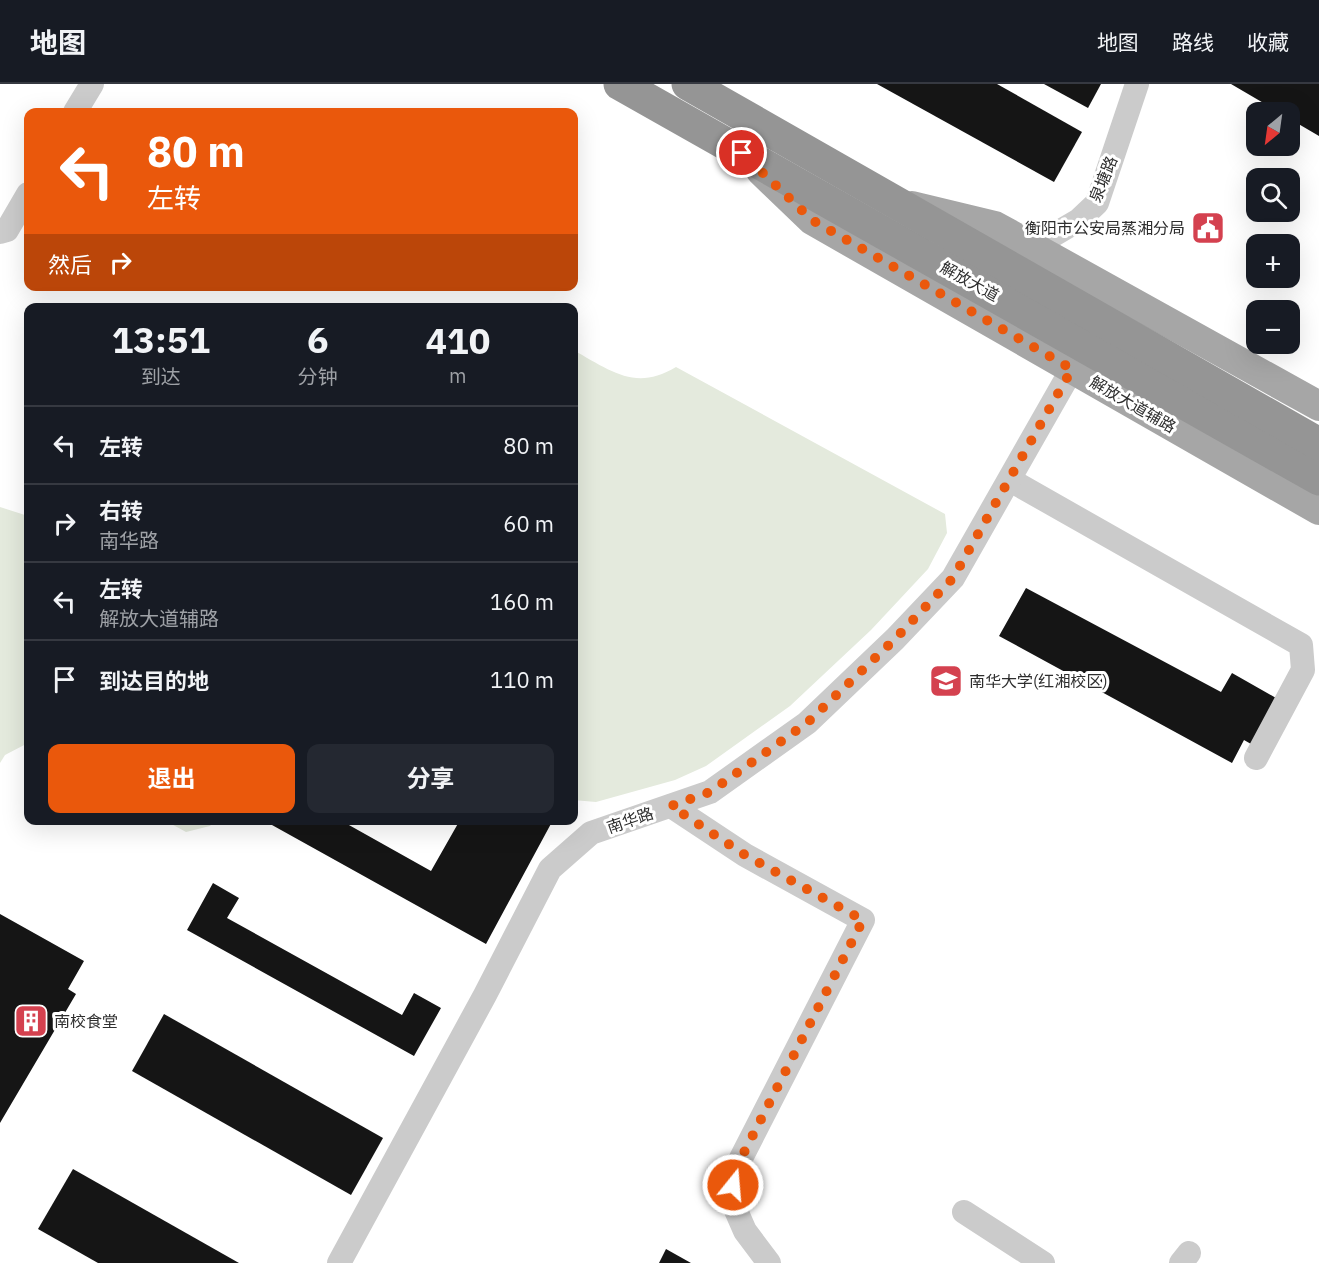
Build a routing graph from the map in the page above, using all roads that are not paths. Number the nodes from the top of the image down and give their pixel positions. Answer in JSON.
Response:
{"nodes":[{"id":1,"x":92,"y":84,"type":"edge"},
{"id":2,"x":621,"y":84,"type":"edge"},
{"id":3,"x":688,"y":84,"type":"edge"},
{"id":4,"x":1137,"y":84,"type":"edge"},
{"id":5,"x":77,"y":108,"type":"edge"},
{"id":6,"x":742,"y":153,"type":"junction"},
{"id":7,"x":24,"y":201,"type":"edge"},
{"id":8,"x":900,"y":204,"type":"junction"},
{"id":9,"x":0,"y":232,"type":"edge"},
{"id":10,"x":1033,"y":247,"type":"junction"},
{"id":11,"x":1072,"y":369,"type":"junction"},
{"id":12,"x":1319,"y":406,"type":"edge"},
{"id":13,"x":1319,"y":444,"type":"edge"},
{"id":14,"x":1319,"y":479,"type":"edge"},
{"id":15,"x":1010,"y":480,"type":"junction"},
{"id":16,"x":1319,"y":510,"type":"edge"},
{"id":17,"x":1256,"y":758,"type":"dead end"},
{"id":18,"x":671,"y":806,"type":"junction"},
{"id":19,"x":964,"y":1212,"type":"dead end"},
{"id":20,"x":339,"y":1263,"type":"edge"},
{"id":21,"x":769,"y":1263,"type":"edge"},
{"id":22,"x":1043,"y":1263,"type":"edge"}],
"edges":[{"from":1,"to":5,"type":"lane"},
{"from":2,"to":6,"type":"highway","name":"解放大道"},
{"from":3,"to":8,"type":"highway","name":"解放大道"},
{"from":4,"to":10,"type":"lane","name":"泉塘路"},
{"from":6,"to":11,"type":"main road","name":"解放大道辅路"},
{"from":6,"to":14,"type":"highway","name":"解放大道"},
{"from":7,"to":9,"type":"lane"},
{"from":8,"to":10,"type":"main road"},
{"from":8,"to":13,"type":"highway","name":"解放大道"},
{"from":10,"to":12,"type":"main road"},
{"from":11,"to":15,"type":"lane","name":"南华路"},
{"from":11,"to":16,"type":"main road","name":"解放大道辅路"},
{"from":15,"to":17,"type":"lane"},
{"from":15,"to":18,"type":"lane","name":"南华路"},
{"from":18,"to":20,"type":"lane","name":"南华路"},
{"from":18,"to":21,"type":"lane"},
{"from":19,"to":22,"type":"lane"}]}
